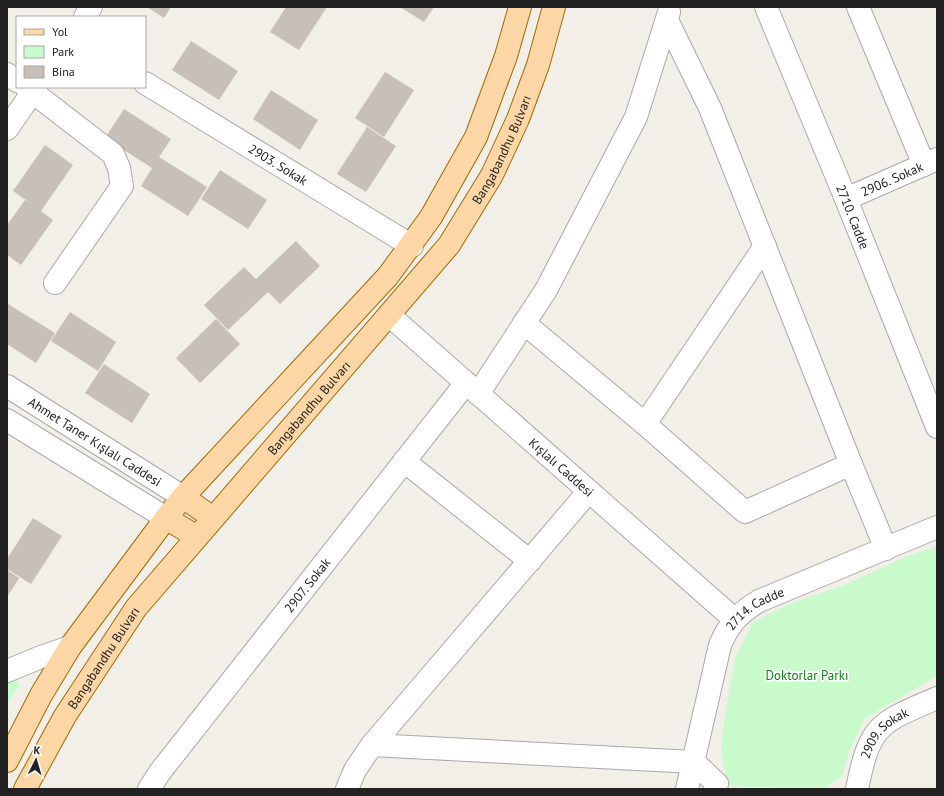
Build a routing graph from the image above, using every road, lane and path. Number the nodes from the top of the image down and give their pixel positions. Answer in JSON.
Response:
{"nodes":[{"id":1,"x":91,"y":7,"type":"edge"},
{"id":2,"x":520,"y":7,"type":"edge"},
{"id":3,"x":554,"y":7,"type":"edge"},
{"id":4,"x":766,"y":7,"type":"edge"},
{"id":5,"x":858,"y":7,"type":"edge"},
{"id":6,"x":668,"y":13,"type":"edge"},
{"id":7,"x":86,"y":16,"type":"edge"},
{"id":8,"x":7,"y":74,"type":"edge"},
{"id":9,"x":16,"y":80,"type":"edge"},
{"id":10,"x":146,"y":84,"type":"edge"},
{"id":11,"x":28,"y":88,"type":"edge"},
{"id":12,"x":29,"y":88,"type":"edge"},
{"id":13,"x":7,"y":129,"type":"edge"},
{"id":14,"x":930,"y":162,"type":"edge"},
{"id":15,"x":846,"y":199,"type":"junction"},
{"id":16,"x":412,"y":246,"type":"junction"},
{"id":17,"x":765,"y":246,"type":"junction"},
{"id":18,"x":55,"y":283,"type":"dead end"},
{"id":19,"x":389,"y":315,"type":"junction"},
{"id":20,"x":524,"y":323,"type":"junction"},
{"id":21,"x":7,"y":386,"type":"edge"},
{"id":22,"x":472,"y":388,"type":"junction"},
{"id":23,"x":7,"y":420,"type":"edge"},
{"id":24,"x":646,"y":424,"type":"junction"},
{"id":25,"x":937,"y":427,"type":"edge"},
{"id":26,"x":404,"y":461,"type":"junction"},
{"id":27,"x":851,"y":464,"type":"junction"},
{"id":28,"x":589,"y":491,"type":"junction"},
{"id":29,"x":183,"y":497,"type":"junction"},
{"id":30,"x":166,"y":518,"type":"junction"},
{"id":31,"x":213,"y":518,"type":"junction"},
{"id":32,"x":937,"y":527,"type":"edge"},
{"id":33,"x":197,"y":537,"type":"junction"},
{"id":34,"x":886,"y":548,"type":"junction"},
{"id":35,"x":530,"y":561,"type":"junction"},
{"id":36,"x":734,"y":619,"type":"junction"},
{"id":37,"x":70,"y":648,"type":"junction"},
{"id":38,"x":7,"y":671,"type":"edge"},
{"id":39,"x":937,"y":698,"type":"edge"},
{"id":40,"x":372,"y":745,"type":"junction"},
{"id":41,"x":7,"y":761,"type":"edge"},
{"id":42,"x":694,"y":762,"type":"junction"},
{"id":43,"x":25,"y":789,"type":"edge"},
{"id":44,"x":149,"y":789,"type":"edge"},
{"id":45,"x":347,"y":789,"type":"edge"},
{"id":46,"x":687,"y":789,"type":"edge"},
{"id":47,"x":715,"y":789,"type":"edge"},
{"id":48,"x":857,"y":789,"type":"edge"}],
"edges":[{"from":1,"to":7,"type":"street"},
{"from":2,"to":16,"type":"main road"},
{"from":3,"to":19,"type":"main road","name":"Bangabandhu Bulvarı"},
{"from":4,"to":15,"type":"street","name":"2710. Cadde"},
{"from":5,"to":14,"type":"street"},
{"from":6,"to":17,"type":"street"},
{"from":6,"to":20,"type":"street","name":"2907. Sokak"},
{"from":8,"to":9,"type":"street"},
{"from":10,"to":16,"type":"street","name":"2903. Sokak"},
{"from":11,"to":13,"type":"street"},
{"from":12,"to":18,"type":"street"},
{"from":14,"to":15,"type":"street","name":"2906. Sokak"},
{"from":15,"to":25,"type":"street","name":"2710. Cadde"},
{"from":16,"to":29,"type":"main road"},
{"from":17,"to":24,"type":"street"},
{"from":17,"to":27,"type":"street"},
{"from":19,"to":22,"type":"street","name":"Kışlalı Caddesi"},
{"from":19,"to":31,"type":"main road","name":"Bangabandhu Bulvarı"},
{"from":20,"to":22,"type":"street","name":"2907. Sokak"},
{"from":20,"to":24,"type":"street"},
{"from":21,"to":29,"type":"street","name":"Ahmet Taner Kışlalı Caddesi"},
{"from":22,"to":26,"type":"street","name":"2907. Sokak"},
{"from":22,"to":28,"type":"street","name":"Kışlalı Caddesi"},
{"from":23,"to":30,"type":"street"},
{"from":24,"to":27,"type":"street"},
{"from":26,"to":35,"type":"street"},
{"from":26,"to":44,"type":"street","name":"2907. Sokak"},
{"from":27,"to":34,"type":"street"},
{"from":28,"to":35,"type":"street"},
{"from":28,"to":36,"type":"street","name":"Kışlalı Caddesi"},
{"from":29,"to":30,"type":"main road"},
{"from":29,"to":31,"type":"main road"},
{"from":30,"to":33,"type":"main road"},
{"from":30,"to":37,"type":"main road"},
{"from":31,"to":33,"type":"main road","name":"Bangabandhu Bulvarı"},
{"from":32,"to":34,"type":"street","name":"2714. Cadde"},
{"from":33,"to":43,"type":"main road","name":"Bangabandhu Bulvarı"},
{"from":34,"to":36,"type":"street","name":"2714. Cadde"},
{"from":35,"to":40,"type":"street"},
{"from":36,"to":42,"type":"street","name":"2714. Cadde"},
{"from":37,"to":38,"type":"street"},
{"from":37,"to":41,"type":"main road"},
{"from":39,"to":48,"type":"street","name":"2909. Sokak"},
{"from":40,"to":42,"type":"street"},
{"from":40,"to":45,"type":"street"},
{"from":42,"to":46,"type":"street","name":"2714. Cadde"},
{"from":42,"to":47,"type":"street"}]}
